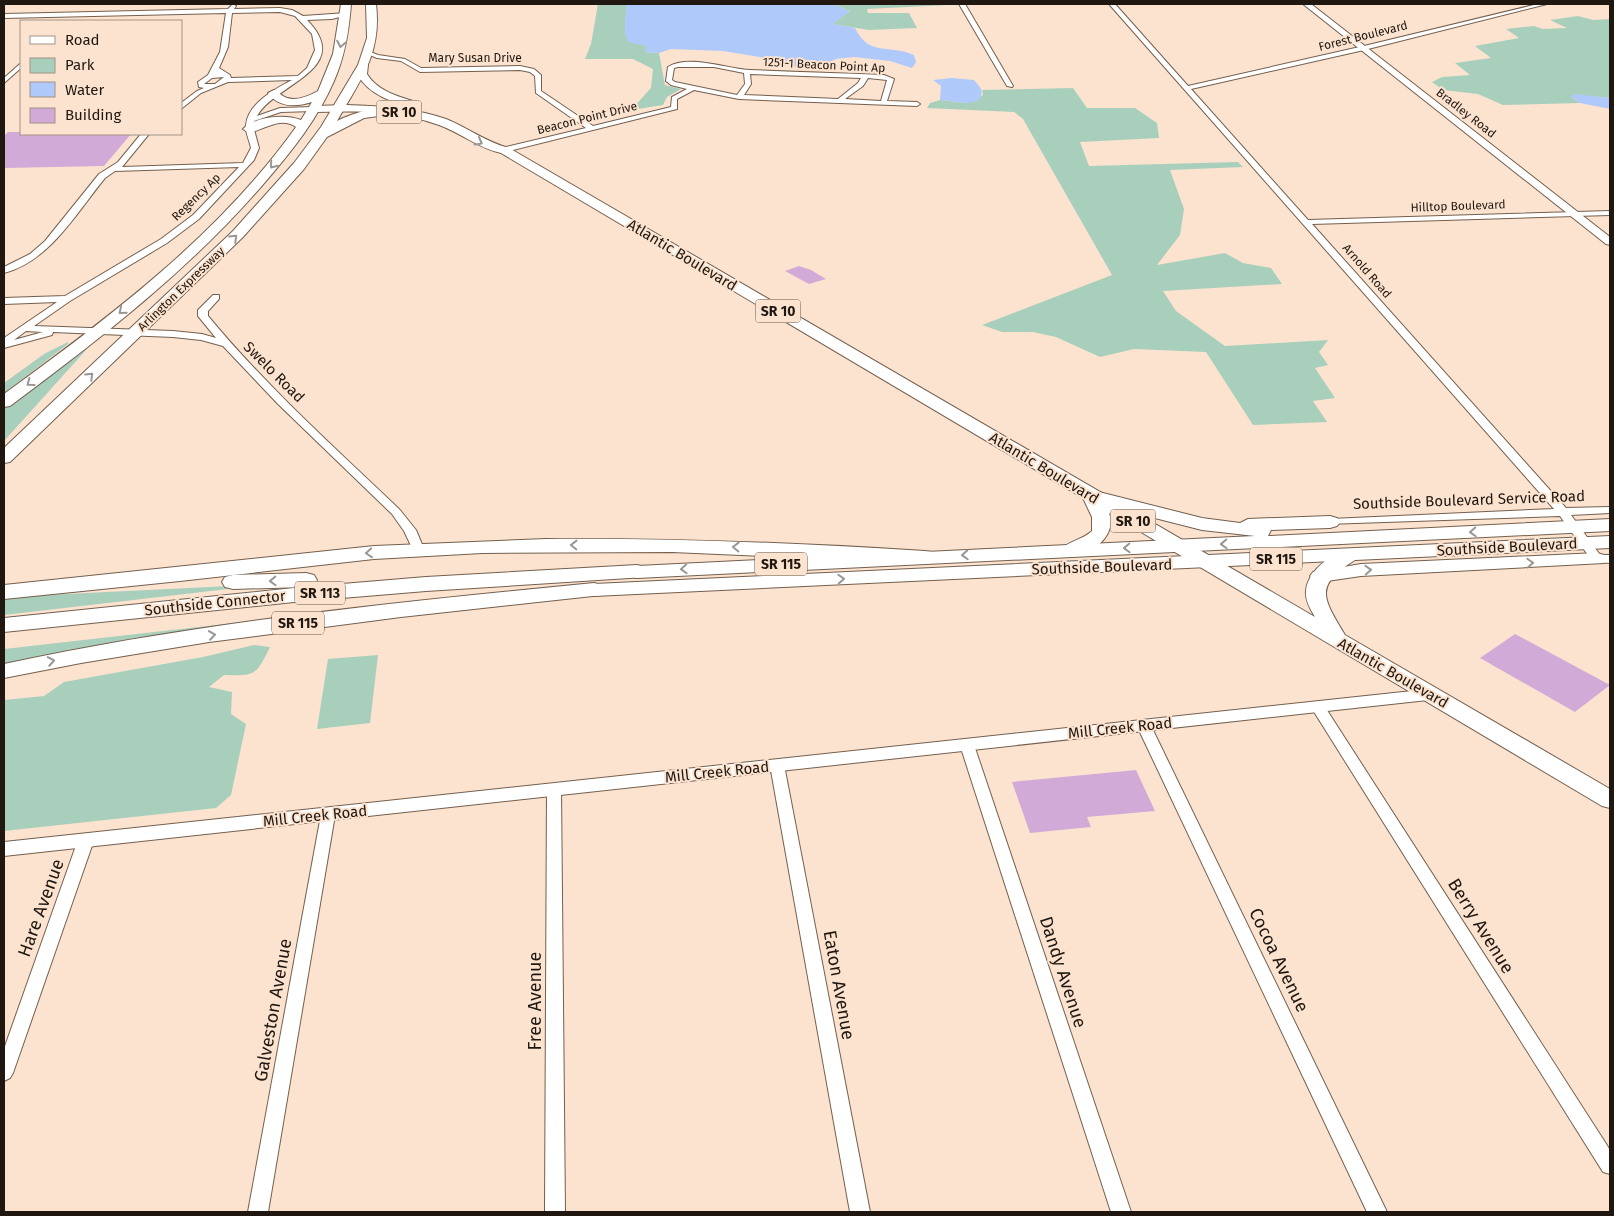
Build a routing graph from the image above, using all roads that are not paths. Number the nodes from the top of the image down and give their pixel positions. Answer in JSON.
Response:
{"nodes":[{"id":1,"x":234,"y":4,"type":"edge"},
{"id":2,"x":370,"y":4,"type":"edge"},
{"id":3,"x":962,"y":4,"type":"edge"},
{"id":4,"x":1112,"y":4,"type":"edge"},
{"id":5,"x":1307,"y":4,"type":"edge"},
{"id":6,"x":1544,"y":4,"type":"edge"},
{"id":7,"x":93,"y":8,"type":"dead end"},
{"id":8,"x":230,"y":10,"type":"junction"},
{"id":9,"x":88,"y":13,"type":"junction"},
{"id":10,"x":345,"y":13,"type":"edge"},
{"id":11,"x":4,"y":16,"type":"edge"},
{"id":12,"x":303,"y":19,"type":"junction"},
{"id":13,"x":326,"y":19,"type":"junction"},
{"id":14,"x":81,"y":20,"type":"edge"},
{"id":15,"x":311,"y":28,"type":"junction"},
{"id":16,"x":1364,"y":48,"type":"junction"},
{"id":17,"x":368,"y":53,"type":"junction"},
{"id":18,"x":390,"y":59,"type":"junction"},
{"id":19,"x":363,"y":65,"type":"junction"},
{"id":20,"x":20,"y":66,"type":"edge"},
{"id":21,"x":216,"y":70,"type":"junction"},
{"id":22,"x":747,"y":72,"type":"junction"},
{"id":23,"x":210,"y":76,"type":"junction"},
{"id":24,"x":226,"y":77,"type":"junction"},
{"id":25,"x":865,"y":77,"type":"junction"},
{"id":26,"x":301,"y":78,"type":"junction"},
{"id":27,"x":4,"y":82,"type":"edge"},
{"id":28,"x":1010,"y":86,"type":"dead end"},
{"id":29,"x":1186,"y":88,"type":"junction"},
{"id":30,"x":200,"y":89,"type":"junction"},
{"id":31,"x":692,"y":89,"type":"junction"},
{"id":32,"x":274,"y":93,"type":"junction"},
{"id":33,"x":322,"y":93,"type":"junction"},
{"id":34,"x":739,"y":97,"type":"junction"},
{"id":35,"x":840,"y":101,"type":"junction"},
{"id":36,"x":884,"y":101,"type":"junction"},
{"id":37,"x":917,"y":104,"type":"dead end"},
{"id":38,"x":182,"y":106,"type":"edge"},
{"id":39,"x":340,"y":106,"type":"junction"},
{"id":40,"x":315,"y":107,"type":"junction"},
{"id":41,"x":258,"y":108,"type":"junction"},
{"id":42,"x":280,"y":110,"type":"junction"},
{"id":43,"x":397,"y":112,"type":"junction"},
{"id":44,"x":449,"y":115,"type":"junction"},
{"id":45,"x":250,"y":125,"type":"junction"},
{"id":46,"x":303,"y":126,"type":"junction"},
{"id":47,"x":593,"y":129,"type":"junction"},
{"id":48,"x":144,"y":135,"type":"edge"},
{"id":49,"x":319,"y":139,"type":"junction"},
{"id":50,"x":505,"y":150,"type":"junction"},
{"id":51,"x":245,"y":166,"type":"junction"},
{"id":52,"x":115,"y":169,"type":"junction"},
{"id":53,"x":1610,"y":212,"type":"edge"},
{"id":54,"x":1575,"y":214,"type":"junction"},
{"id":55,"x":1307,"y":222,"type":"junction"},
{"id":56,"x":213,"y":230,"type":"junction"},
{"id":57,"x":1610,"y":242,"type":"edge"},
{"id":58,"x":4,"y":270,"type":"edge"},
{"id":59,"x":216,"y":297,"type":"dead end"},
{"id":60,"x":67,"y":299,"type":"junction"},
{"id":61,"x":4,"y":301,"type":"edge"},
{"id":62,"x":51,"y":309,"type":"junction"},
{"id":63,"x":23,"y":328,"type":"junction"},
{"id":64,"x":65,"y":330,"type":"junction"},
{"id":65,"x":116,"y":332,"type":"junction"},
{"id":66,"x":4,"y":342,"type":"edge"},
{"id":67,"x":226,"y":344,"type":"junction"},
{"id":68,"x":4,"y":348,"type":"edge"},
{"id":69,"x":4,"y":402,"type":"edge"},
{"id":70,"x":4,"y":453,"type":"edge"},
{"id":71,"x":4,"y":458,"type":"edge"},
{"id":72,"x":1091,"y":496,"type":"junction"},
{"id":73,"x":1610,"y":510,"type":"edge"},
{"id":74,"x":1330,"y":522,"type":"joint"},
{"id":75,"x":1202,"y":524,"type":"junction"},
{"id":76,"x":1610,"y":526,"type":"edge"},
{"id":77,"x":1586,"y":540,"type":"edge"},
{"id":78,"x":1610,"y":542,"type":"edge"},
{"id":79,"x":1176,"y":546,"type":"junction"},
{"id":80,"x":1346,"y":547,"type":"junction"},
{"id":81,"x":418,"y":549,"type":"junction"},
{"id":82,"x":1070,"y":550,"type":"junction"},
{"id":83,"x":925,"y":557,"type":"junction"},
{"id":84,"x":1204,"y":562,"type":"junction"},
{"id":85,"x":637,"y":572,"type":"junction"},
{"id":86,"x":1320,"y":576,"type":"junction"},
{"id":87,"x":31,"y":589,"type":"junction"},
{"id":88,"x":594,"y":590,"type":"junction"},
{"id":89,"x":4,"y":592,"type":"edge"},
{"id":90,"x":4,"y":625,"type":"edge"},
{"id":91,"x":4,"y":640,"type":"edge"},
{"id":92,"x":1339,"y":642,"type":"junction"},
{"id":93,"x":4,"y":671,"type":"edge"},
{"id":94,"x":1430,"y":695,"type":"junction"},
{"id":95,"x":1318,"y":707,"type":"junction"},
{"id":96,"x":1144,"y":726,"type":"junction"},
{"id":97,"x":967,"y":745,"type":"junction"},
{"id":98,"x":777,"y":766,"type":"junction"},
{"id":99,"x":554,"y":789,"type":"junction"},
{"id":100,"x":1610,"y":800,"type":"edge"},
{"id":101,"x":328,"y":815,"type":"junction"},
{"id":102,"x":86,"y":840,"type":"junction"},
{"id":103,"x":4,"y":849,"type":"edge"},
{"id":104,"x":4,"y":1074,"type":"edge"},
{"id":105,"x":1610,"y":1166,"type":"edge"},
{"id":106,"x":258,"y":1212,"type":"edge"},
{"id":107,"x":555,"y":1212,"type":"edge"},
{"id":108,"x":860,"y":1212,"type":"edge"},
{"id":109,"x":1121,"y":1212,"type":"edge"},
{"id":110,"x":1377,"y":1212,"type":"edge"}],
"edges":[{"from":1,"to":8,"type":"street"},
{"from":2,"to":17,"type":"highway"},
{"from":3,"to":28,"type":"street"},
{"from":4,"to":29,"type":"street","name":"Arnold Road"},
{"from":5,"to":16,"type":"street","name":"Bradley Road"},
{"from":6,"to":16,"type":"street","name":"Forest Boulevard"},
{"from":7,"to":9,"type":"street"},
{"from":8,"to":9,"type":"street"},
{"from":8,"to":12,"type":"street"},
{"from":8,"to":21,"type":"street"},
{"from":9,"to":11,"type":"street"},
{"from":9,"to":14,"type":"street"},
{"from":10,"to":12,"type":"street"},
{"from":10,"to":13,"type":"street"},
{"from":10,"to":33,"type":"highway","one_way":true},
{"from":12,"to":13,"type":"street"},
{"from":12,"to":15,"type":"street"},
{"from":13,"to":15,"type":"street"},
{"from":15,"to":26,"type":"street"},
{"from":16,"to":29,"type":"street","name":"Forest Boulevard"},
{"from":16,"to":54,"type":"street","name":"Bradley Road"},
{"from":17,"to":18,"type":"street","name":"Mary Susan Drive"},
{"from":17,"to":19,"type":"highway"},
{"from":18,"to":19,"type":"street"},
{"from":18,"to":47,"type":"street","name":"Mary Susan Drive"},
{"from":19,"to":39,"type":"highway"},
{"from":19,"to":44,"type":"main road","name":"Atlantic Boulevard","number":"SR 10"},
{"from":20,"to":27,"type":"street"},
{"from":21,"to":23,"type":"street"},
{"from":21,"to":24,"type":"street"},
{"from":22,"to":25,"type":"street","name":"1251-1 Beacon Point Ap"},
{"from":22,"to":31,"type":"street","name":"1251-1 Beacon Point Ap"},
{"from":22,"to":34,"type":"street"},
{"from":23,"to":24,"type":"street"},
{"from":23,"to":30,"type":"street"},
{"from":24,"to":26,"type":"street"},
{"from":24,"to":30,"type":"street"},
{"from":25,"to":35,"type":"street"},
{"from":25,"to":36,"type":"street","name":"1251-1 Beacon Point Ap"},
{"from":26,"to":32,"type":"street"},
{"from":29,"to":55,"type":"street","name":"Arnold Road"},
{"from":30,"to":38,"type":"street"},
{"from":31,"to":34,"type":"street","name":"1251-1 Beacon Point Ap"},
{"from":31,"to":47,"type":"street","name":"Beacon Point Drive"},
{"from":32,"to":33,"type":"highway"},
{"from":32,"to":41,"type":"street"},
{"from":33,"to":40,"type":"highway"},
{"from":34,"to":35,"type":"street","name":"1251-1 Beacon Point Ap"},
{"from":35,"to":36,"type":"street","name":"1251-1 Beacon Point Ap"},
{"from":36,"to":37,"type":"street"},
{"from":39,"to":40,"type":"main road","name":"Atlantic Boulevard","number":"SR 10"},
{"from":39,"to":43,"type":"main road","name":"Atlantic Boulevard","number":"SR 10"},
{"from":39,"to":44,"type":"main road"},
{"from":39,"to":49,"type":"highway","name":"Arlington Expressway"},
{"from":40,"to":41,"type":"street"},
{"from":40,"to":42,"type":"street"},
{"from":40,"to":46,"type":"highway","name":"Arlington Expressway"},
{"from":41,"to":42,"type":"street"},
{"from":41,"to":45,"type":"street"},
{"from":42,"to":45,"type":"street"},
{"from":43,"to":49,"type":"highway"},
{"from":43,"to":50,"type":"main road","name":"Atlantic Boulevard","number":"SR 10","one_way":true},
{"from":44,"to":50,"type":"main road","name":"Atlantic Boulevard","number":"SR 10"},
{"from":45,"to":46,"type":"highway"},
{"from":45,"to":51,"type":"street","name":"Regency Ap"},
{"from":46,"to":56,"type":"highway","name":"Arlington Expressway","one_way":true},
{"from":47,"to":50,"type":"street","name":"Beacon Point Drive"},
{"from":48,"to":52,"type":"street"},
{"from":65,"to":49,"type":"highway","name":"Arlington Expressway","one_way":true},
{"from":50,"to":72,"type":"main road","name":"Atlantic Boulevard","number":"SR 10"},
{"from":51,"to":52,"type":"street"},
{"from":51,"to":60,"type":"street","name":"Regency Ap"},
{"from":52,"to":58,"type":"street"},
{"from":53,"to":54,"type":"street","name":"Hilltop Boulevard"},
{"from":54,"to":55,"type":"street","name":"Hilltop Boulevard"},
{"from":54,"to":57,"type":"street","name":"Bradley Road"},
{"from":55,"to":77,"type":"street","name":"Arnold Road"},
{"from":56,"to":65,"type":"highway"},
{"from":56,"to":65,"type":"highway","name":"Arlington Expressway","one_way":true},
{"from":59,"to":67,"type":"street"},
{"from":60,"to":61,"type":"street"},
{"from":60,"to":62,"type":"street","name":"Regency Ap"},
{"from":62,"to":63,"type":"street","name":"Regency Ap"},
{"from":62,"to":64,"type":"street"},
{"from":63,"to":64,"type":"street","name":"Swelo Road"},
{"from":63,"to":66,"type":"street","name":"Regency Ap"},
{"from":64,"to":65,"type":"street","name":"Swelo Road"},
{"from":64,"to":68,"type":"street"},
{"from":65,"to":67,"type":"street","name":"Swelo Road"},
{"from":65,"to":69,"type":"highway","name":"Arlington Expressway","one_way":true},
{"from":65,"to":70,"type":"highway"},
{"from":71,"to":65,"type":"highway","name":"Arlington Expressway","one_way":true},
{"from":67,"to":81,"type":"street","name":"Swelo Road"},
{"from":72,"to":75,"type":"highway"},
{"from":72,"to":79,"type":"main road","name":"Atlantic Boulevard","number":"SR 10"},
{"from":72,"to":82,"type":"main road"},
{"from":73,"to":77,"type":"street","name":"Southside Boulevard Service Road"},
{"from":74,"to":75,"type":"highway"},
{"from":74,"to":77,"type":"street","name":"Southside Boulevard Service Road"},
{"from":75,"to":80,"type":"highway"},
{"from":76,"to":77,"type":"highway","name":"Southside Boulevard"},
{"from":77,"to":78,"type":"highway","name":"Southside Boulevard"},
{"from":77,"to":80,"type":"highway","name":"Southside Boulevard"},
{"from":86,"to":77,"type":"highway","one_way":true},
{"from":80,"to":79,"type":"highway","name":"Southside Boulevard","one_way":true},
{"from":79,"to":82,"type":"highway","name":"Southside Boulevard","number":"SR 115","one_way":true},
{"from":79,"to":84,"type":"main road","name":"Atlantic Boulevard"},
{"from":80,"to":84,"type":"highway","name":"Southside Boulevard","number":"SR 115"},
{"from":80,"to":86,"type":"main road"},
{"from":83,"to":81,"type":"highway","one_way":true},
{"from":81,"to":87,"type":"highway","one_way":true},
{"from":82,"to":83,"type":"highway","name":"Southside Boulevard","number":"SR 115","one_way":true},
{"from":83,"to":85,"type":"highway","name":"Southside Boulevard","number":"SR 115","one_way":true},
{"from":88,"to":84,"type":"highway","name":"Southside Boulevard","number":"SR 115","one_way":true},
{"from":84,"to":92,"type":"main road","name":"Atlantic Boulevard"},
{"from":85,"to":87,"type":"highway","number":"SR 115","one_way":true},
{"from":85,"to":90,"type":"highway","name":"Southside Connector","number":"SR 113"},
{"from":86,"to":92,"type":"main road"},
{"from":87,"to":89,"type":"highway","number":"SR 115"},
{"from":88,"to":91,"type":"highway","name":"Southside Connector","number":"SR 113"},
{"from":93,"to":88,"type":"highway","number":"SR 115","one_way":true},
{"from":92,"to":94,"type":"main road","name":"Atlantic Boulevard"},
{"from":94,"to":95,"type":"street","name":"Mill Creek Road"},
{"from":94,"to":100,"type":"main road","name":"Atlantic Boulevard"},
{"from":95,"to":96,"type":"street","name":"Mill Creek Road"},
{"from":95,"to":105,"type":"street","name":"Berry Avenue"},
{"from":96,"to":97,"type":"street","name":"Mill Creek Road"},
{"from":96,"to":110,"type":"street","name":"Cocoa Avenue"},
{"from":97,"to":98,"type":"street","name":"Mill Creek Road"},
{"from":97,"to":109,"type":"street","name":"Dandy Avenue"},
{"from":98,"to":99,"type":"street","name":"Mill Creek Road"},
{"from":98,"to":108,"type":"street","name":"Eaton Avenue"},
{"from":99,"to":101,"type":"street","name":"Mill Creek Road"},
{"from":99,"to":107,"type":"street","name":"Free Avenue"},
{"from":101,"to":102,"type":"street","name":"Mill Creek Road"},
{"from":101,"to":106,"type":"street","name":"Galveston Avenue"},
{"from":102,"to":103,"type":"street","name":"Mill Creek Road"},
{"from":102,"to":104,"type":"street","name":"Hare Avenue"}]}
